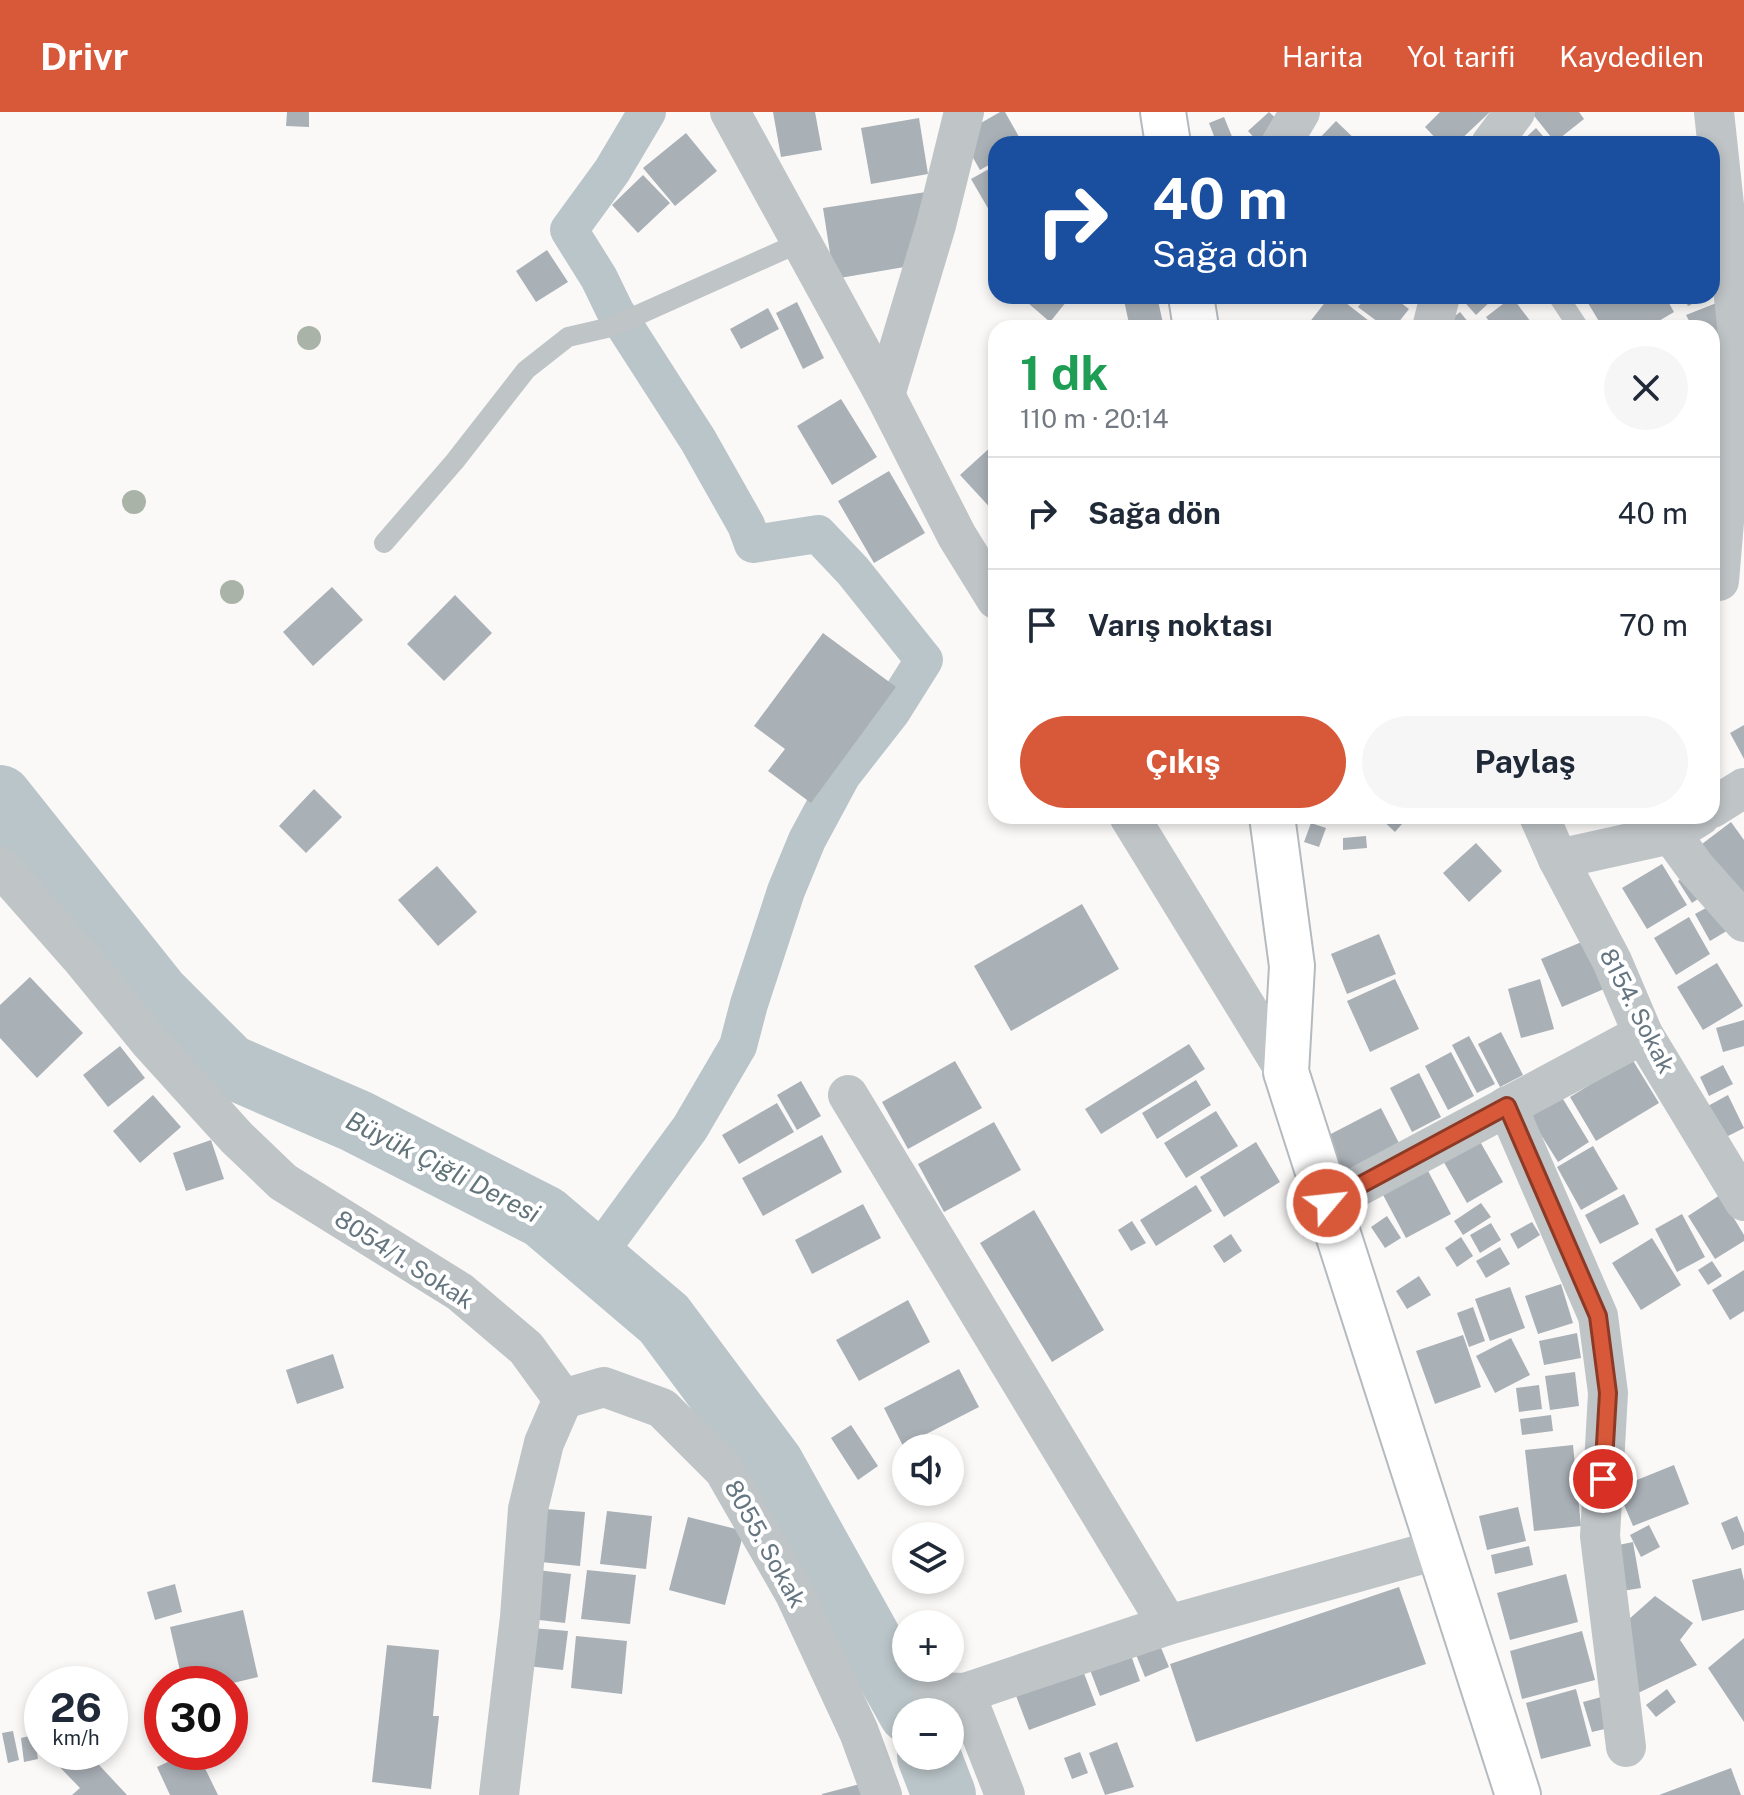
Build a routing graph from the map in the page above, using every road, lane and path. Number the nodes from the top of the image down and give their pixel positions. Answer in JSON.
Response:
{"nodes":[{"id":1,"x":730,"y":112,"type":"edge"},
{"id":2,"x":964,"y":112,"type":"edge"},
{"id":3,"x":1163,"y":112,"type":"edge"},
{"id":4,"x":1300,"y":112,"type":"edge"},
{"id":5,"x":1515,"y":112,"type":"edge"},
{"id":6,"x":1714,"y":112,"type":"edge"},
{"id":7,"x":1167,"y":136,"type":"edge"},
{"id":8,"x":1286,"y":136,"type":"edge"},
{"id":9,"x":1497,"y":136,"type":"edge"},
{"id":10,"x":1717,"y":136,"type":"edge"},
{"id":11,"x":1720,"y":168,"type":"edge"},
{"id":12,"x":801,"y":242,"type":"junction"},
{"id":13,"x":885,"y":395,"type":"junction"},
{"id":14,"x":1720,"y":508,"type":"edge"},
{"id":15,"x":384,"y":543,"type":"dead end"},
{"id":16,"x":1720,"y":553,"type":"edge"},
{"id":17,"x":988,"y":575,"type":"edge"},
{"id":18,"x":1725,"y":584,"type":"edge"},
{"id":19,"x":1744,"y":788,"type":"edge"},
{"id":20,"x":1720,"y":803,"type":"edge"},
{"id":21,"x":1134,"y":824,"type":"edge"},
{"id":22,"x":1273,"y":824,"type":"edge"},
{"id":23,"x":1543,"y":824,"type":"edge"},
{"id":24,"x":1685,"y":825,"type":"edge"},
{"id":25,"x":1558,"y":859,"type":"junction"},
{"id":26,"x":0,"y":866,"type":"edge"},
{"id":27,"x":1744,"y":922,"type":"edge"},
{"id":28,"x":1643,"y":1034,"type":"junction"},
{"id":29,"x":1286,"y":1072,"type":"junction"},
{"id":30,"x":848,"y":1095,"type":"dead end"},
{"id":31,"x":1507,"y":1106,"type":"junction"},
{"id":32,"x":1744,"y":1201,"type":"edge"},
{"id":33,"x":1327,"y":1203,"type":"junction"},
{"id":34,"x":563,"y":1399,"type":"junction"},
{"id":35,"x":1440,"y":1549,"type":"junction"},
{"id":36,"x":1168,"y":1625,"type":"junction"},
{"id":37,"x":1626,"y":1747,"type":"dead end"},
{"id":38,"x":499,"y":1795,"type":"edge"},
{"id":39,"x":882,"y":1795,"type":"edge"},
{"id":40,"x":1005,"y":1795,"type":"edge"},
{"id":41,"x":1518,"y":1795,"type":"edge"}],
"edges":[{"from":1,"to":12,"type":"street"},
{"from":2,"to":13,"type":"street"},
{"from":3,"to":7,"type":"street"},
{"from":4,"to":8,"type":"street"},
{"from":5,"to":9,"type":"street"},
{"from":6,"to":10,"type":"street"},
{"from":11,"to":14,"type":"street"},
{"from":12,"to":13,"type":"street"},
{"from":12,"to":15,"type":"lane"},
{"from":13,"to":17,"type":"street"},
{"from":16,"to":18,"type":"street"},
{"from":19,"to":20,"type":"street"},
{"from":21,"to":29,"type":"street"},
{"from":22,"to":29,"type":"street"},
{"from":23,"to":25,"type":"street","name":"8154. Sokak"},
{"from":24,"to":25,"type":"street"},
{"from":24,"to":27,"type":"street"},
{"from":25,"to":28,"type":"street","name":"8154. Sokak"},
{"from":26,"to":34,"type":"street","name":"8054/1. Sokak"},
{"from":28,"to":31,"type":"street"},
{"from":28,"to":32,"type":"street","name":"8154. Sokak"},
{"from":29,"to":33,"type":"street"},
{"from":30,"to":36,"type":"street"},
{"from":31,"to":33,"type":"street"},
{"from":31,"to":37,"type":"street"},
{"from":33,"to":35,"type":"street"},
{"from":34,"to":38,"type":"street"},
{"from":34,"to":39,"type":"street","name":"8055. Sokak"},
{"from":35,"to":36,"type":"street"},
{"from":35,"to":41,"type":"street"},
{"from":36,"to":40,"type":"street"}]}
